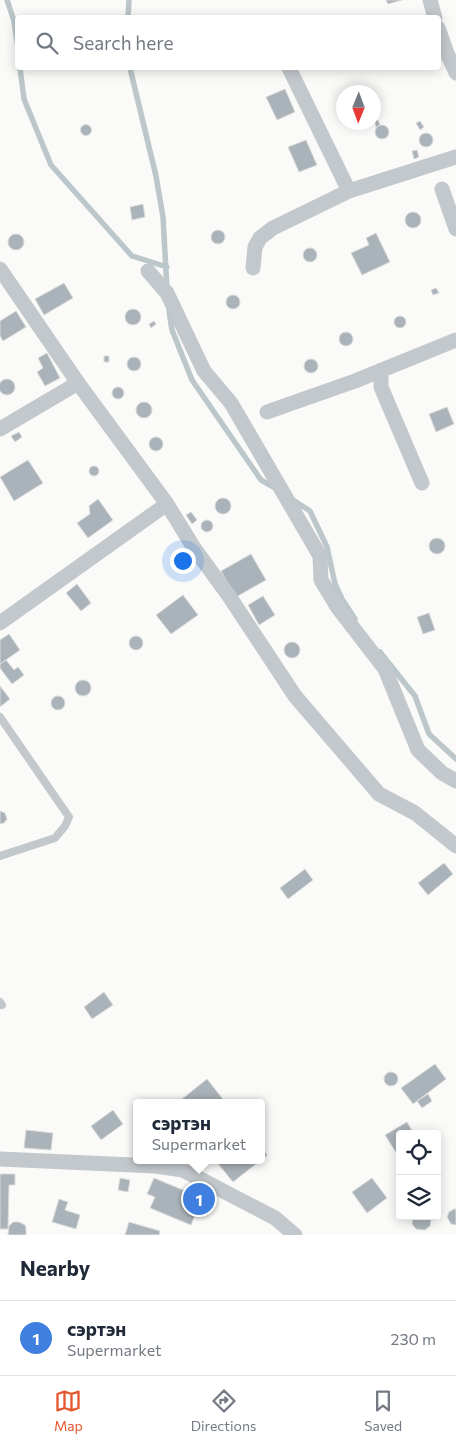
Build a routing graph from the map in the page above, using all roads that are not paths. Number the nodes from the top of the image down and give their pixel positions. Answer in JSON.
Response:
{"nodes":[{"id":1,"x":430,"y":0,"type":"edge"},
{"id":2,"x":434,"y":15,"type":"edge"},
{"id":3,"x":441,"y":36,"type":"edge"},
{"id":4,"x":290,"y":70,"type":"edge"},
{"id":5,"x":456,"y":73,"type":"edge"},
{"id":6,"x":456,"y":157,"type":"edge"},
{"id":7,"x":442,"y":189,"type":"dead end"},
{"id":8,"x":349,"y":191,"type":"junction"},
{"id":9,"x":456,"y":229,"type":"edge"},
{"id":10,"x":0,"y":268,"type":"edge"},
{"id":11,"x":254,"y":268,"type":"dead end"},
{"id":12,"x":148,"y":271,"type":"dead end"},
{"id":13,"x":456,"y":340,"type":"edge"},
{"id":14,"x":381,"y":370,"type":"junction"},
{"id":15,"x":78,"y":383,"type":"junction"},
{"id":16,"x":267,"y":412,"type":"dead end"},
{"id":17,"x":0,"y":429,"type":"edge"},
{"id":18,"x":422,"y":482,"type":"dead end"},
{"id":19,"x":167,"y":504,"type":"junction"},
{"id":20,"x":0,"y":623,"type":"edge"},
{"id":21,"x":0,"y":717,"type":"edge"},
{"id":22,"x":456,"y":781,"type":"edge"},
{"id":23,"x":456,"y":846,"type":"edge"},
{"id":24,"x":0,"y":856,"type":"edge"},
{"id":25,"x":0,"y":1159,"type":"edge"},
{"id":26,"x":295,"y":1235,"type":"edge"}],
"edges":[{"from":1,"to":2,"type":"street"},
{"from":3,"to":5,"type":"street"},
{"from":4,"to":8,"type":"street"},
{"from":6,"to":8,"type":"street"},
{"from":7,"to":9,"type":"street"},
{"from":8,"to":11,"type":"street"},
{"from":10,"to":15,"type":"street"},
{"from":12,"to":22,"type":"street"},
{"from":13,"to":14,"type":"street"},
{"from":14,"to":16,"type":"street"},
{"from":14,"to":18,"type":"street"},
{"from":15,"to":17,"type":"street"},
{"from":15,"to":19,"type":"street"},
{"from":19,"to":20,"type":"street"},
{"from":19,"to":23,"type":"street"},
{"from":21,"to":24,"type":"lane"},
{"from":25,"to":26,"type":"street"}]}
